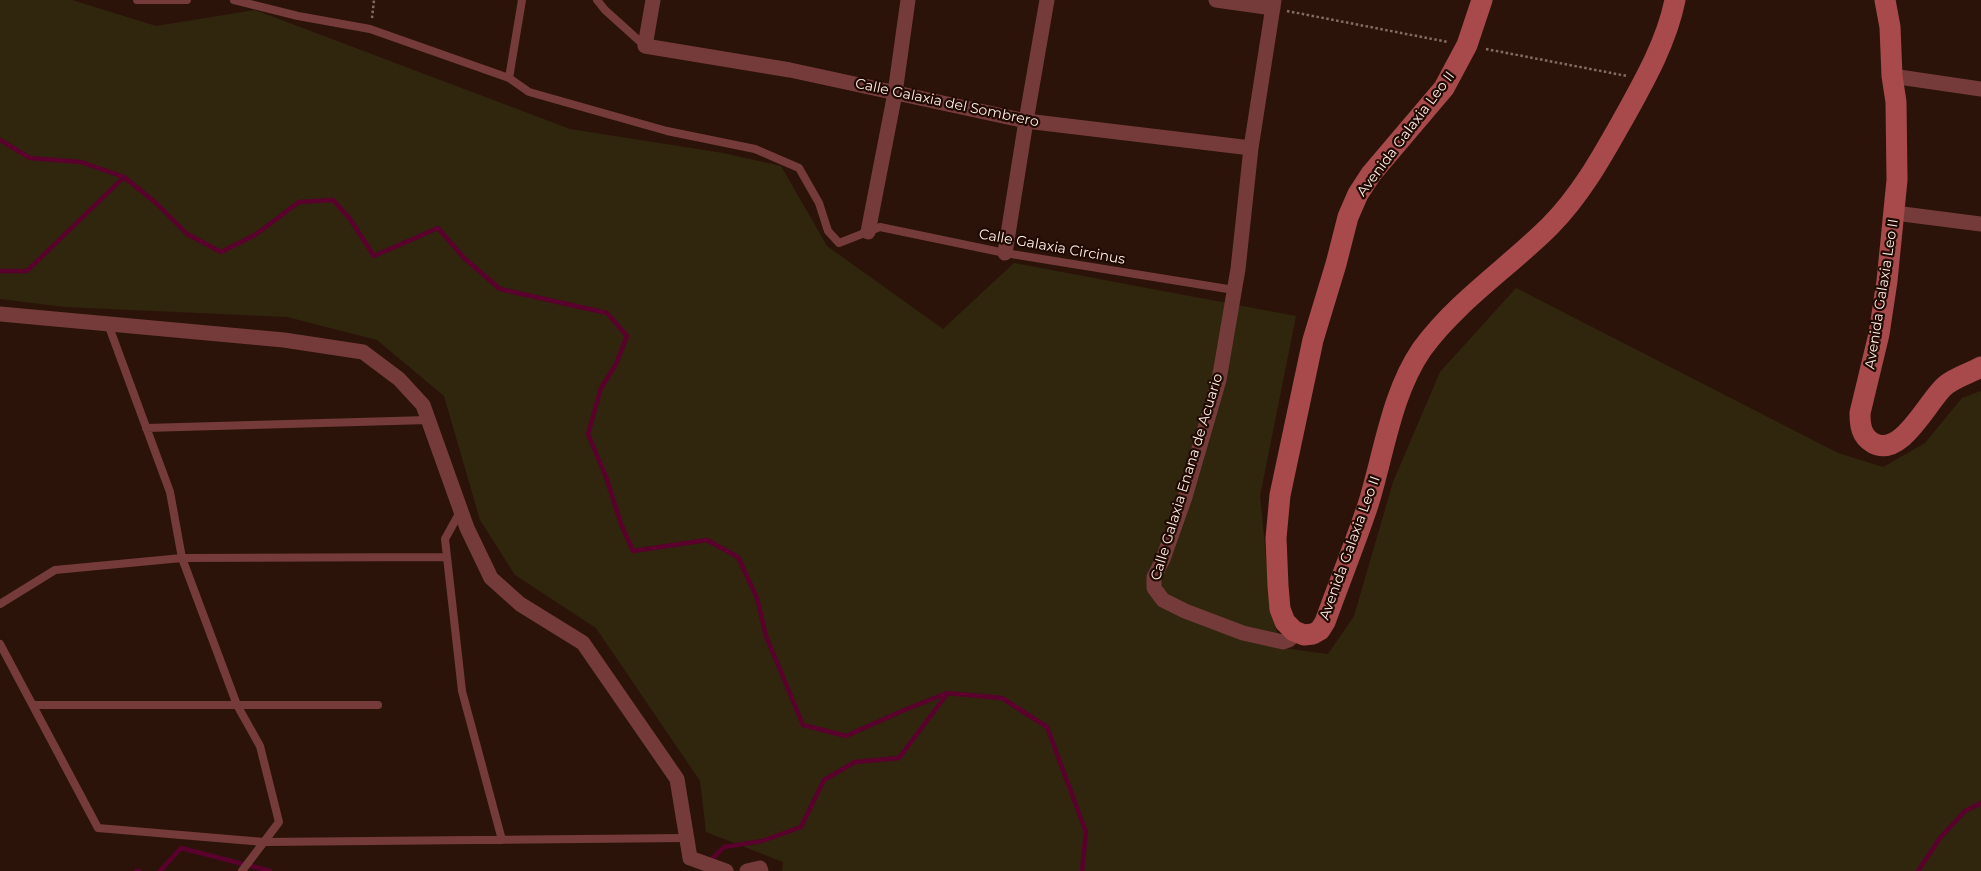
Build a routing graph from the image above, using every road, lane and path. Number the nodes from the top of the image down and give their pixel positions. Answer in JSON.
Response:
{"nodes":[{"id":1,"x":137,"y":0,"type":"edge"},
{"id":2,"x":187,"y":0,"type":"edge"},
{"id":3,"x":234,"y":0,"type":"edge"},
{"id":4,"x":374,"y":0,"type":"edge"},
{"id":5,"x":522,"y":0,"type":"edge"},
{"id":6,"x":597,"y":0,"type":"edge"},
{"id":7,"x":653,"y":0,"type":"edge"},
{"id":8,"x":908,"y":0,"type":"edge"},
{"id":9,"x":1047,"y":0,"type":"edge"},
{"id":10,"x":1216,"y":0,"type":"edge"},
{"id":11,"x":1482,"y":0,"type":"edge"},
{"id":12,"x":1675,"y":0,"type":"edge"},
{"id":13,"x":1885,"y":0,"type":"edge"},
{"id":14,"x":1274,"y":4,"type":"edge"},
{"id":15,"x":370,"y":29,"type":"junction"},
{"id":16,"x":645,"y":46,"type":"junction"},
{"id":17,"x":1892,"y":76,"type":"junction"},
{"id":18,"x":510,"y":78,"type":"junction"},
{"id":19,"x":1981,"y":89,"type":"edge"},
{"id":20,"x":895,"y":93,"type":"junction"},
{"id":21,"x":1026,"y":121,"type":"junction"},
{"id":22,"x":1250,"y":148,"type":"junction"},
{"id":23,"x":1895,"y":213,"type":"junction"},
{"id":24,"x":1981,"y":224,"type":"edge"},
{"id":25,"x":868,"y":232,"type":"junction"},
{"id":26,"x":1006,"y":253,"type":"junction"},
{"id":27,"x":1234,"y":290,"type":"junction"},
{"id":28,"x":0,"y":314,"type":"edge"},
{"id":29,"x":108,"y":324,"type":"junction"},
{"id":30,"x":1981,"y":368,"type":"edge"},
{"id":31,"x":428,"y":420,"type":"junction"},
{"id":32,"x":146,"y":428,"type":"junction"},
{"id":33,"x":461,"y":510,"type":"junction"},
{"id":34,"x":447,"y":557,"type":"junction"},
{"id":35,"x":182,"y":558,"type":"junction"},
{"id":36,"x":0,"y":604,"type":"edge"},
{"id":37,"x":1297,"y":632,"type":"junction"},
{"id":38,"x":0,"y":644,"type":"edge"},
{"id":39,"x":33,"y":705,"type":"junction"},
{"id":40,"x":237,"y":705,"type":"junction"},
{"id":41,"x":378,"y":705,"type":"dead end"},
{"id":42,"x":687,"y":838,"type":"junction"},
{"id":43,"x":502,"y":840,"type":"junction"},
{"id":44,"x":264,"y":842,"type":"junction"},
{"id":45,"x":242,"y":871,"type":"edge"},
{"id":46,"x":726,"y":871,"type":"edge"},
{"id":47,"x":747,"y":871,"type":"edge"},
{"id":48,"x":762,"y":871,"type":"edge"}],
"edges":[{"from":1,"to":2,"type":"lane"},
{"from":3,"to":15,"type":"lane"},
{"from":4,"to":15,"type":"path"},
{"from":5,"to":18,"type":"lane"},
{"from":6,"to":16,"type":"lane"},
{"from":7,"to":16,"type":"street"},
{"from":8,"to":20,"type":"street"},
{"from":9,"to":21,"type":"street"},
{"from":10,"to":14,"type":"street"},
{"from":11,"to":37,"type":"street","name":"Avenida Galaxia Leo II"},
{"from":12,"to":37,"type":"street","name":"Avenida Galaxia Leo II"},
{"from":13,"to":17,"type":"street","name":"Avenida Galaxia Leo II"},
{"from":14,"to":22,"type":"street","name":"Calle Galaxia Enana de Acuario"},
{"from":15,"to":18,"type":"lane"},
{"from":16,"to":20,"type":"street","name":"Calle Galaxia del Sombrero"},
{"from":17,"to":19,"type":"street"},
{"from":17,"to":23,"type":"street","name":"Avenida Galaxia Leo II"},
{"from":18,"to":25,"type":"lane","name":"Calle Galaxia Circinus"},
{"from":20,"to":21,"type":"street","name":"Calle Galaxia del Sombrero"},
{"from":20,"to":25,"type":"street"},
{"from":21,"to":22,"type":"street","name":"Calle Galaxia del Sombrero"},
{"from":21,"to":26,"type":"street"},
{"from":22,"to":27,"type":"street","name":"Calle Galaxia Enana de Acuario"},
{"from":23,"to":24,"type":"street"},
{"from":23,"to":30,"type":"street","name":"Avenida Galaxia Leo II"},
{"from":25,"to":26,"type":"lane","name":"Calle Galaxia Circinus"},
{"from":26,"to":27,"type":"lane","name":"Calle Galaxia Circinus"},
{"from":27,"to":37,"type":"street","name":"Calle Galaxia Enana de Acuario"},
{"from":28,"to":29,"type":"street"},
{"from":29,"to":31,"type":"street"},
{"from":29,"to":32,"type":"lane"},
{"from":31,"to":32,"type":"lane"},
{"from":31,"to":33,"type":"street"},
{"from":32,"to":35,"type":"lane"},
{"from":33,"to":34,"type":"lane"},
{"from":33,"to":42,"type":"street"},
{"from":34,"to":35,"type":"lane"},
{"from":34,"to":43,"type":"lane"},
{"from":35,"to":36,"type":"lane"},
{"from":35,"to":40,"type":"lane"},
{"from":38,"to":39,"type":"lane"},
{"from":39,"to":40,"type":"lane"},
{"from":39,"to":44,"type":"lane"},
{"from":40,"to":41,"type":"lane"},
{"from":40,"to":44,"type":"lane"},
{"from":42,"to":43,"type":"lane"},
{"from":42,"to":46,"type":"street"},
{"from":43,"to":44,"type":"lane"},
{"from":44,"to":45,"type":"lane"},
{"from":47,"to":48,"type":"street"}]}
